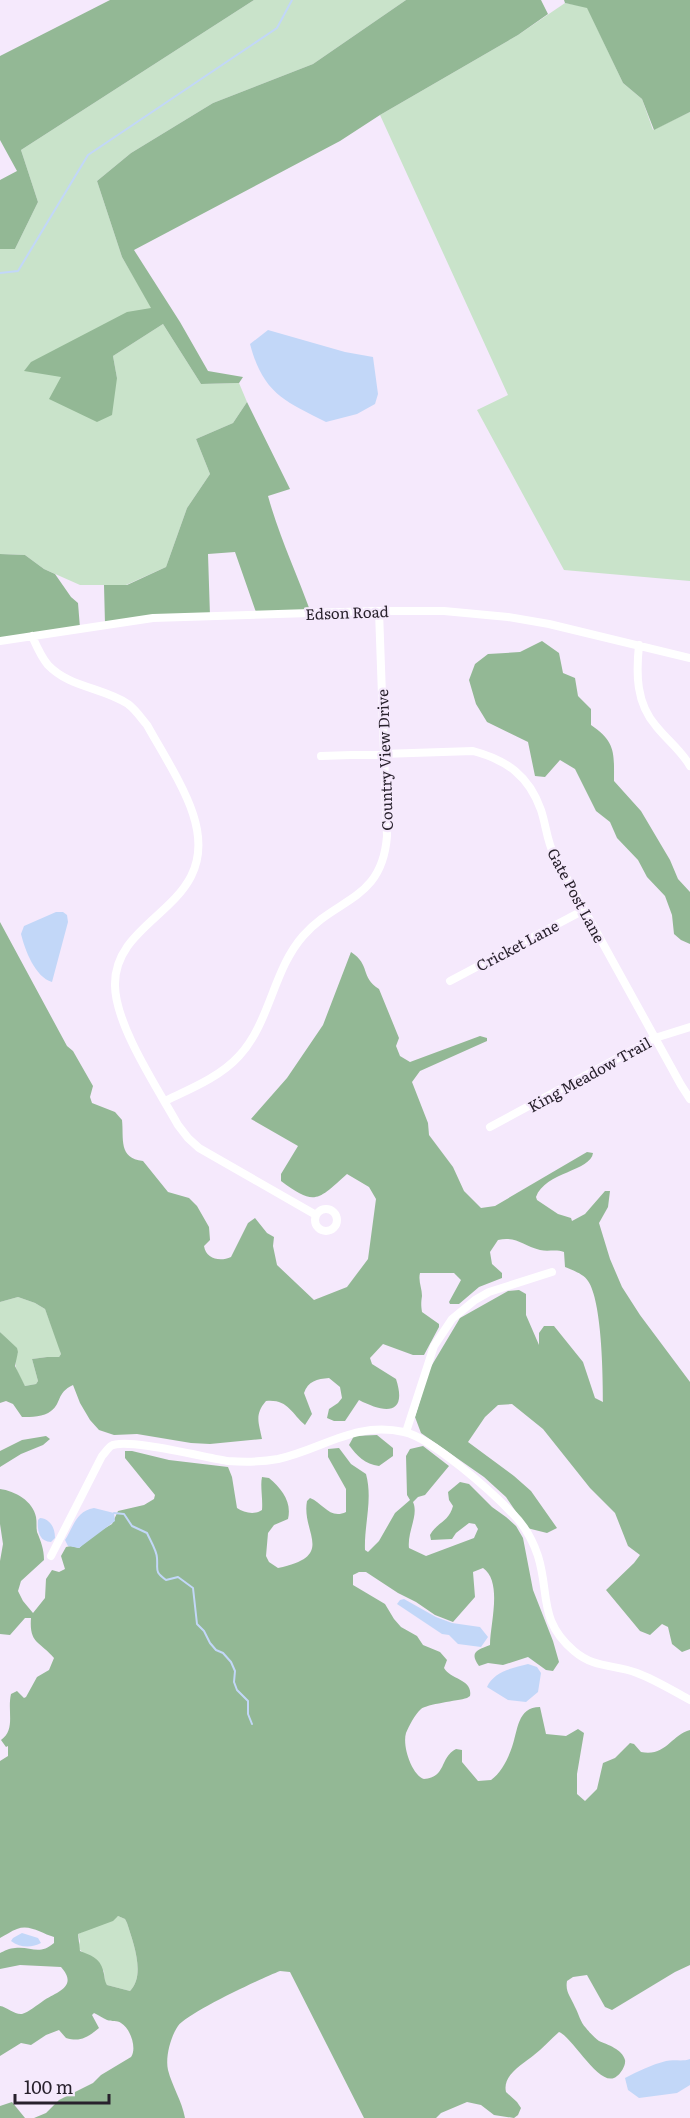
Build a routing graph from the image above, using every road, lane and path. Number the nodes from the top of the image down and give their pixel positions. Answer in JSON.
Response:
{"nodes":[{"id":1,"x":379,"y":611,"type":"junction"},
{"id":2,"x":32,"y":636,"type":"junction"},
{"id":3,"x":0,"y":641,"type":"edge"},
{"id":4,"x":639,"y":645,"type":"junction"},
{"id":5,"x":690,"y":658,"type":"edge"},
{"id":6,"x":384,"y":754,"type":"junction"},
{"id":7,"x":321,"y":756,"type":"dead end"},
{"id":8,"x":690,"y":766,"type":"edge"},
{"id":9,"x":584,"y":910,"type":"junction"},
{"id":10,"x":450,"y":981,"type":"dead end"},
{"id":11,"x":690,"y":1027,"type":"edge"},
{"id":12,"x":655,"y":1038,"type":"junction"},
{"id":13,"x":690,"y":1099,"type":"edge"},
{"id":14,"x":165,"y":1101,"type":"junction"},
{"id":15,"x":490,"y":1127,"type":"dead end"},
{"id":16,"x":316,"y":1215,"type":"dead end"},
{"id":17,"x":552,"y":1272,"type":"dead end"},
{"id":18,"x":406,"y":1432,"type":"junction"},
{"id":19,"x":51,"y":1556,"type":"dead end"},
{"id":20,"x":690,"y":1700,"type":"edge"}],
"edges":[{"from":1,"to":2,"type":"street","name":"Edson Road"},
{"from":1,"to":4,"type":"street","name":"Edson Road"},
{"from":1,"to":6,"type":"street","name":"Country View Drive"},
{"from":2,"to":3,"type":"street","name":"Edson Road"},
{"from":2,"to":14,"type":"street"},
{"from":4,"to":5,"type":"street","name":"Edson Road"},
{"from":4,"to":8,"type":"street"},
{"from":6,"to":7,"type":"street","name":"Gate Post Lane"},
{"from":6,"to":9,"type":"street","name":"Gate Post Lane"},
{"from":6,"to":14,"type":"street","name":"Country View Drive"},
{"from":9,"to":10,"type":"street","name":"Cricket Lane"},
{"from":9,"to":12,"type":"street","name":"Gate Post Lane"},
{"from":11,"to":12,"type":"street","name":"King Meadow Trail"},
{"from":12,"to":13,"type":"street","name":"Gate Post Lane"},
{"from":12,"to":15,"type":"street","name":"King Meadow Trail"},
{"from":14,"to":16,"type":"street"},
{"from":17,"to":18,"type":"street"},
{"from":18,"to":19,"type":"street"},
{"from":18,"to":20,"type":"street"}]}
